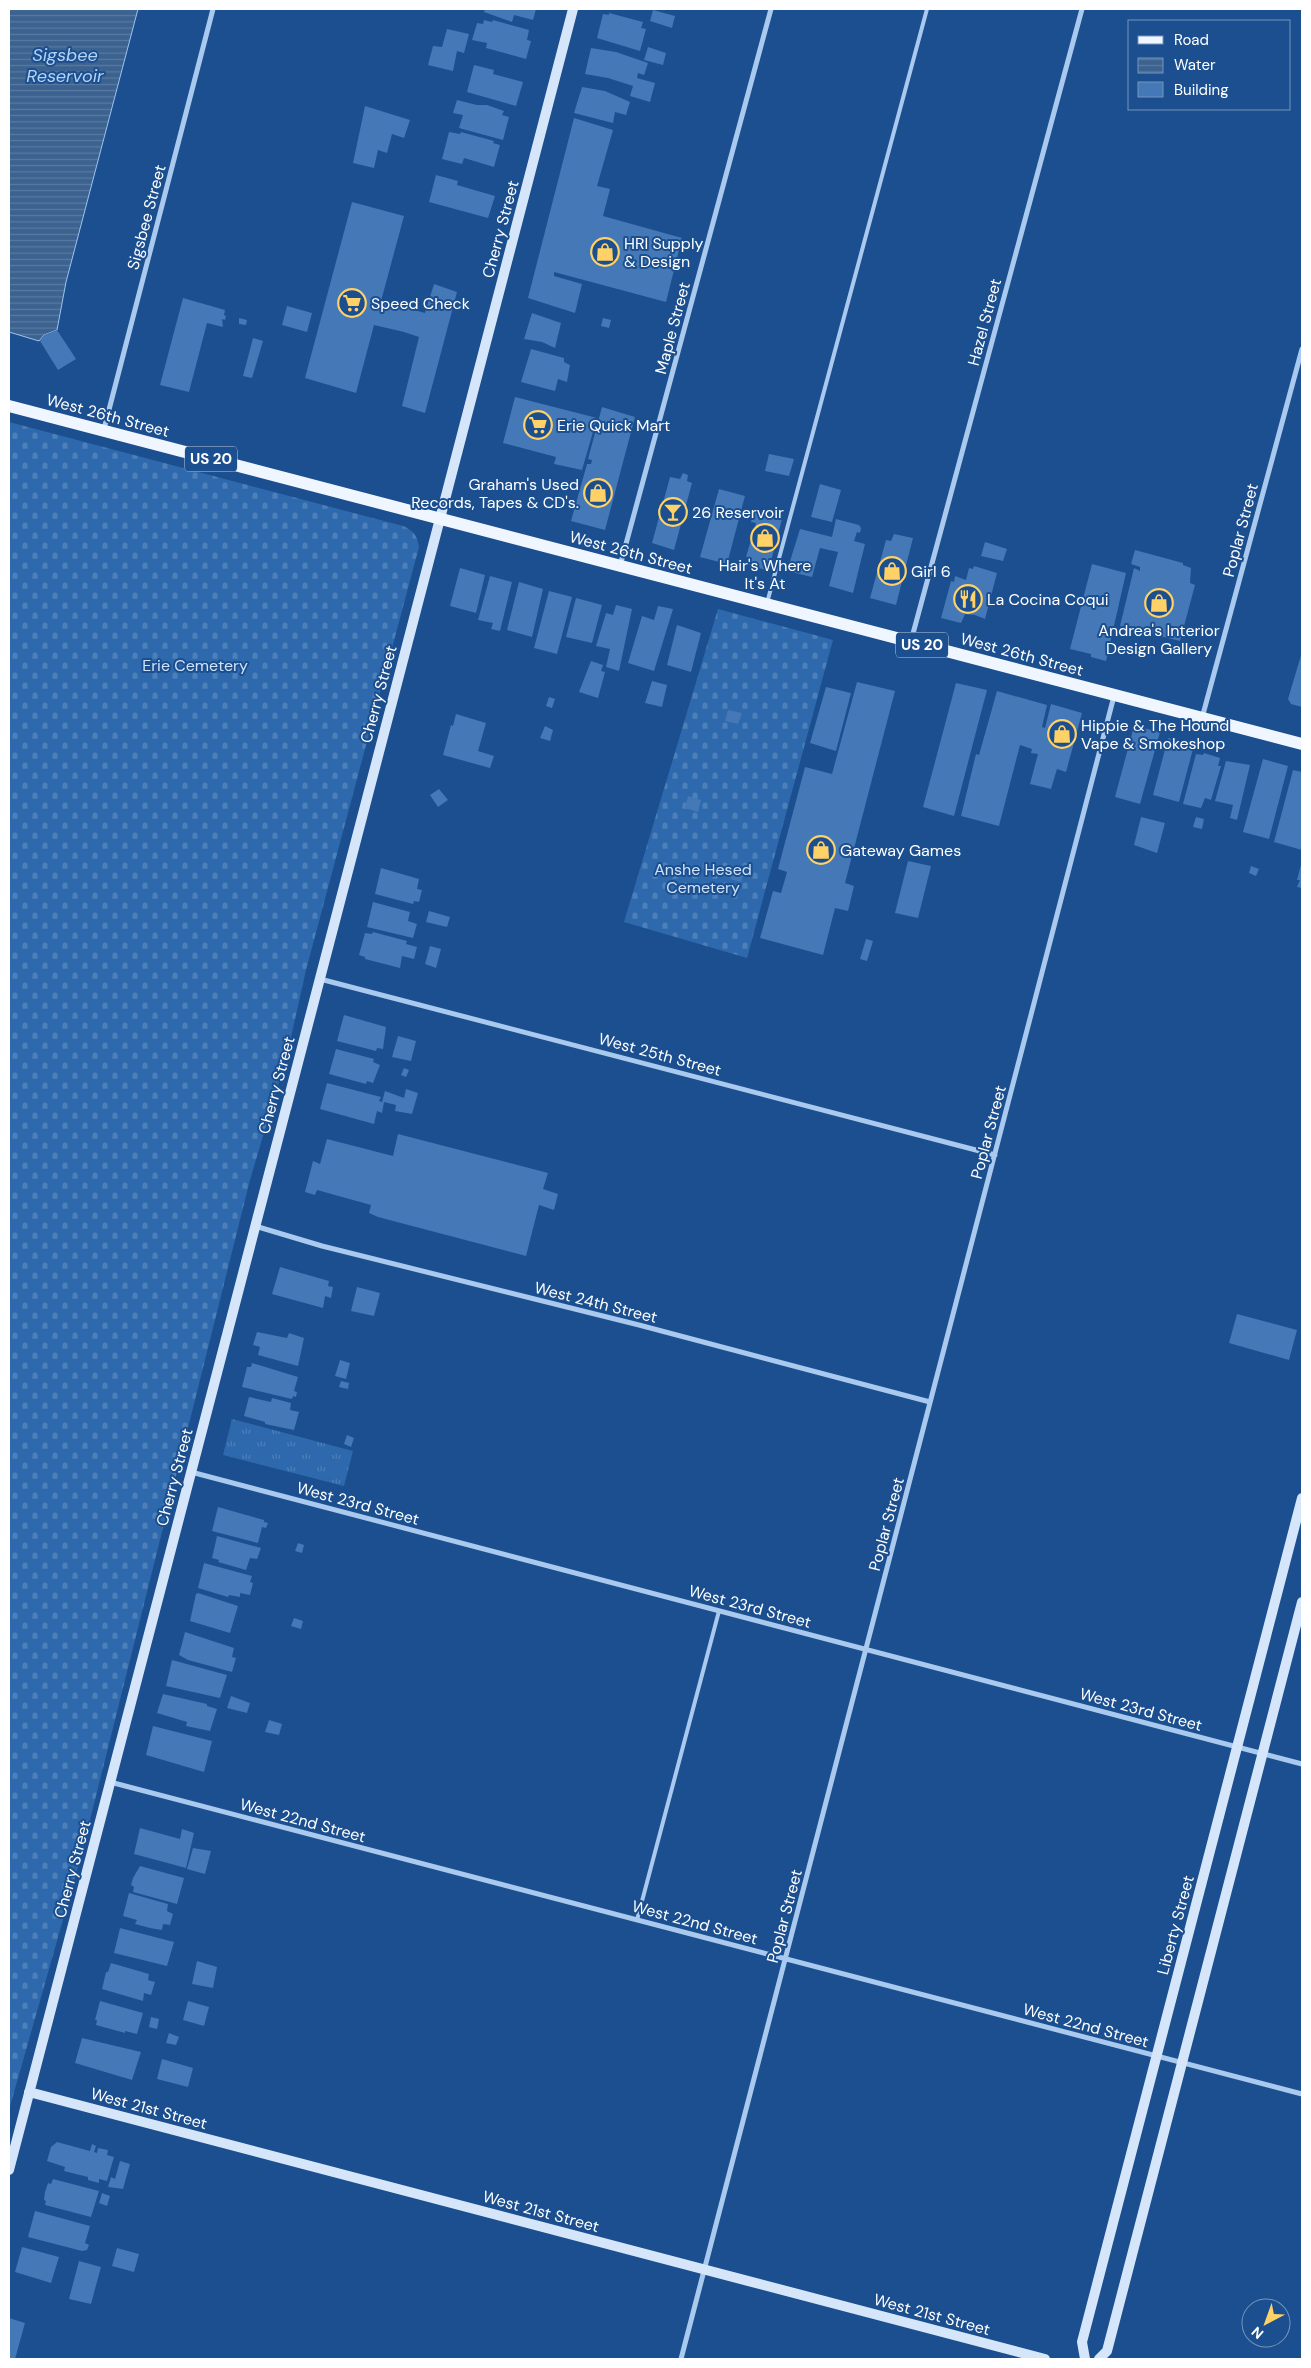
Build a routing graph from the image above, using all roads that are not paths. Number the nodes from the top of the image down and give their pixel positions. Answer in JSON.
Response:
{"nodes":[{"id":1,"x":213,"y":9,"type":"edge"},
{"id":2,"x":573,"y":9,"type":"edge"},
{"id":3,"x":771,"y":9,"type":"edge"},
{"id":4,"x":928,"y":9,"type":"edge"},
{"id":5,"x":1082,"y":9,"type":"edge"},
{"id":6,"x":1302,"y":349,"type":"edge"},
{"id":7,"x":9,"y":406,"type":"edge"},
{"id":8,"x":103,"y":431,"type":"junction"},
{"id":9,"x":439,"y":519,"type":"junction"},
{"id":10,"x":620,"y":566,"type":"junction"},
{"id":11,"x":767,"y":605,"type":"junction"},
{"id":12,"x":911,"y":642,"type":"junction"},
{"id":13,"x":1114,"y":695,"type":"junction"},
{"id":14,"x":1202,"y":718,"type":"junction"},
{"id":15,"x":1302,"y":744,"type":"edge"},
{"id":16,"x":320,"y":978,"type":"junction"},
{"id":17,"x":995,"y":1155,"type":"junction"},
{"id":18,"x":255,"y":1226,"type":"junction"},
{"id":19,"x":930,"y":1402,"type":"junction"},
{"id":20,"x":191,"y":1472,"type":"junction"},
{"id":21,"x":1302,"y":1498,"type":"edge"},
{"id":22,"x":1302,"y":1602,"type":"edge"},
{"id":23,"x":719,"y":1611,"type":"junction"},
{"id":24,"x":866,"y":1650,"type":"junction"},
{"id":25,"x":1237,"y":1747,"type":"junction"},
{"id":26,"x":1263,"y":1754,"type":"junction"},
{"id":27,"x":1302,"y":1764,"type":"edge"},
{"id":28,"x":110,"y":1782,"type":"junction"},
{"id":29,"x":637,"y":1920,"type":"junction"},
{"id":30,"x":785,"y":1959,"type":"junction"},
{"id":31,"x":1156,"y":2056,"type":"junction"},
{"id":32,"x":1182,"y":2063,"type":"junction"},
{"id":33,"x":29,"y":2092,"type":"junction"},
{"id":34,"x":1302,"y":2094,"type":"edge"},
{"id":35,"x":9,"y":2170,"type":"edge"},
{"id":36,"x":704,"y":2270,"type":"junction"},
{"id":37,"x":681,"y":2359,"type":"edge"},
{"id":38,"x":1044,"y":2359,"type":"edge"},
{"id":39,"x":1085,"y":2359,"type":"edge"},
{"id":40,"x":1099,"y":2359,"type":"edge"}],
"edges":[{"from":1,"to":8,"type":"street","name":"Sigsbee Street"},
{"from":2,"to":9,"type":"street","name":"Cherry Street"},
{"from":3,"to":10,"type":"street","name":"Maple Street"},
{"from":4,"to":11,"type":"lane"},
{"from":5,"to":12,"type":"street","name":"Hazel Street"},
{"from":6,"to":14,"type":"street","name":"Poplar Street"},
{"from":7,"to":8,"type":"main road","name":"West 26th Street","number":"US 20"},
{"from":8,"to":9,"type":"main road","name":"West 26th Street","number":"US 20"},
{"from":9,"to":10,"type":"main road","name":"West 26th Street","number":"US 20"},
{"from":9,"to":16,"type":"street","name":"Cherry Street"},
{"from":10,"to":11,"type":"main road","name":"West 26th Street","number":"US 20"},
{"from":11,"to":12,"type":"main road","name":"West 26th Street","number":"US 20"},
{"from":12,"to":13,"type":"main road","name":"West 26th Street","number":"US 20"},
{"from":13,"to":14,"type":"main road","name":"West 26th Street","number":"US 20"},
{"from":13,"to":17,"type":"street","name":"Poplar Street"},
{"from":14,"to":15,"type":"main road","name":"West 26th Street","number":"US 20"},
{"from":16,"to":17,"type":"street","name":"West 25th Street"},
{"from":16,"to":18,"type":"street","name":"Cherry Street"},
{"from":17,"to":19,"type":"street","name":"Poplar Street"},
{"from":18,"to":19,"type":"street","name":"West 24th Street"},
{"from":18,"to":20,"type":"street","name":"Cherry Street"},
{"from":19,"to":24,"type":"street","name":"Poplar Street"},
{"from":20,"to":23,"type":"street","name":"West 23rd Street"},
{"from":20,"to":28,"type":"street","name":"Cherry Street"},
{"from":21,"to":25,"type":"street","name":"Liberty Street"},
{"from":22,"to":26,"type":"street"},
{"from":23,"to":24,"type":"street","name":"West 23rd Street"},
{"from":23,"to":29,"type":"lane"},
{"from":24,"to":25,"type":"street","name":"West 23rd Street"},
{"from":24,"to":30,"type":"street","name":"Poplar Street"},
{"from":25,"to":26,"type":"street","name":"West 23rd Street"},
{"from":25,"to":31,"type":"street","name":"Liberty Street"},
{"from":26,"to":27,"type":"street","name":"West 23rd Street"},
{"from":26,"to":32,"type":"street"},
{"from":28,"to":29,"type":"street","name":"West 22nd Street"},
{"from":28,"to":33,"type":"street","name":"Cherry Street"},
{"from":29,"to":30,"type":"street","name":"West 22nd Street"},
{"from":30,"to":31,"type":"street","name":"West 22nd Street"},
{"from":30,"to":36,"type":"street","name":"Poplar Street"},
{"from":31,"to":32,"type":"street","name":"West 22nd Street"},
{"from":31,"to":39,"type":"street","name":"Liberty Street"},
{"from":32,"to":34,"type":"street","name":"West 22nd Street"},
{"from":32,"to":40,"type":"street"},
{"from":33,"to":35,"type":"street","name":"Cherry Street"},
{"from":33,"to":36,"type":"street","name":"West 21st Street"},
{"from":36,"to":37,"type":"street","name":"Poplar Street"},
{"from":36,"to":38,"type":"street","name":"West 21st Street"}]}
